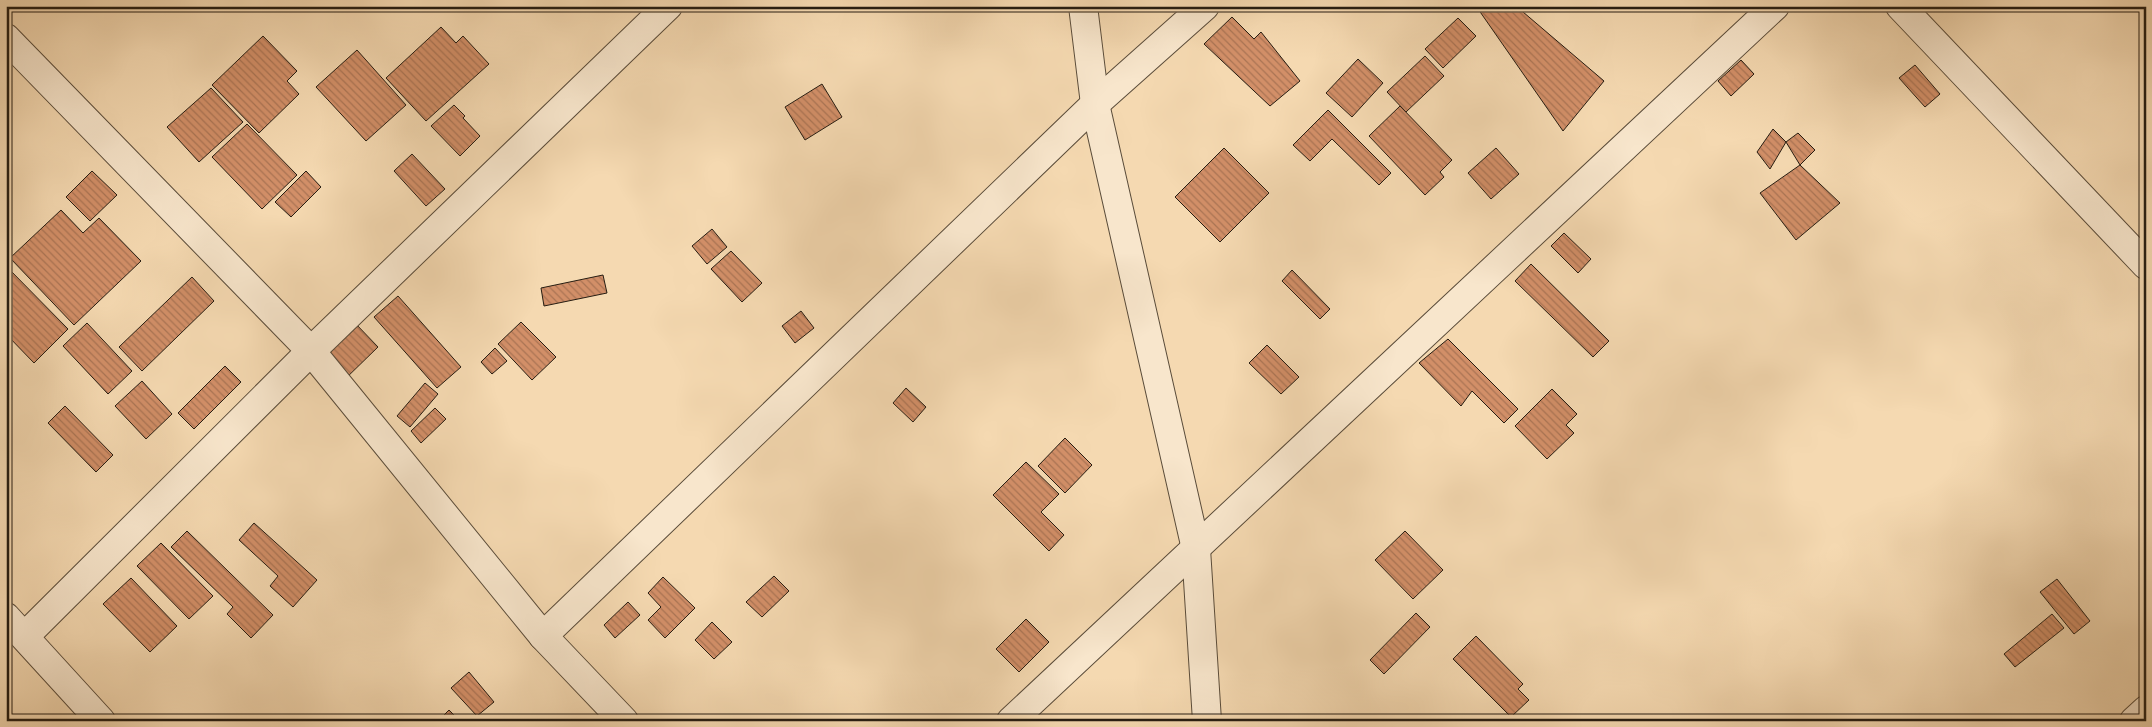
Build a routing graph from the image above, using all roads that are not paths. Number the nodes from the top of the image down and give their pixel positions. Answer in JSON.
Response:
{"nodes":[{"id":1,"x":668,"y":6,"type":"edge"},
{"id":2,"x":1083,"y":6,"type":"edge"},
{"id":3,"x":1205,"y":6,"type":"edge"},
{"id":4,"x":1775,"y":6,"type":"edge"},
{"id":5,"x":1900,"y":6,"type":"edge"},
{"id":6,"x":6,"y":38,"type":"edge"},
{"id":7,"x":1095,"y":104,"type":"junction"},
{"id":8,"x":2146,"y":266,"type":"edge"},
{"id":9,"x":311,"y":351,"type":"junction"},
{"id":10,"x":1196,"y":548,"type":"junction"},
{"id":11,"x":6,"y":617,"type":"edge"},
{"id":12,"x":26,"y":636,"type":"junction"},
{"id":13,"x":543,"y":636,"type":"junction"},
{"id":14,"x":2146,"y":710,"type":"edge"},
{"id":15,"x":101,"y":721,"type":"edge"},
{"id":16,"x":624,"y":721,"type":"edge"},
{"id":17,"x":1011,"y":721,"type":"edge"},
{"id":18,"x":1207,"y":721,"type":"edge"},
{"id":19,"x":2134,"y":721,"type":"edge"}],
"edges":[{"from":1,"to":9,"type":"street"},
{"from":2,"to":7,"type":"street"},
{"from":3,"to":7,"type":"street"},
{"from":4,"to":10,"type":"street"},
{"from":5,"to":8,"type":"street"},
{"from":6,"to":9,"type":"street"},
{"from":7,"to":10,"type":"street"},
{"from":7,"to":13,"type":"street"},
{"from":9,"to":12,"type":"street"},
{"from":9,"to":13,"type":"street"},
{"from":10,"to":17,"type":"street"},
{"from":10,"to":18,"type":"street"},
{"from":11,"to":12,"type":"street"},
{"from":12,"to":15,"type":"street"},
{"from":13,"to":16,"type":"street"},
{"from":14,"to":19,"type":"street"}]}
